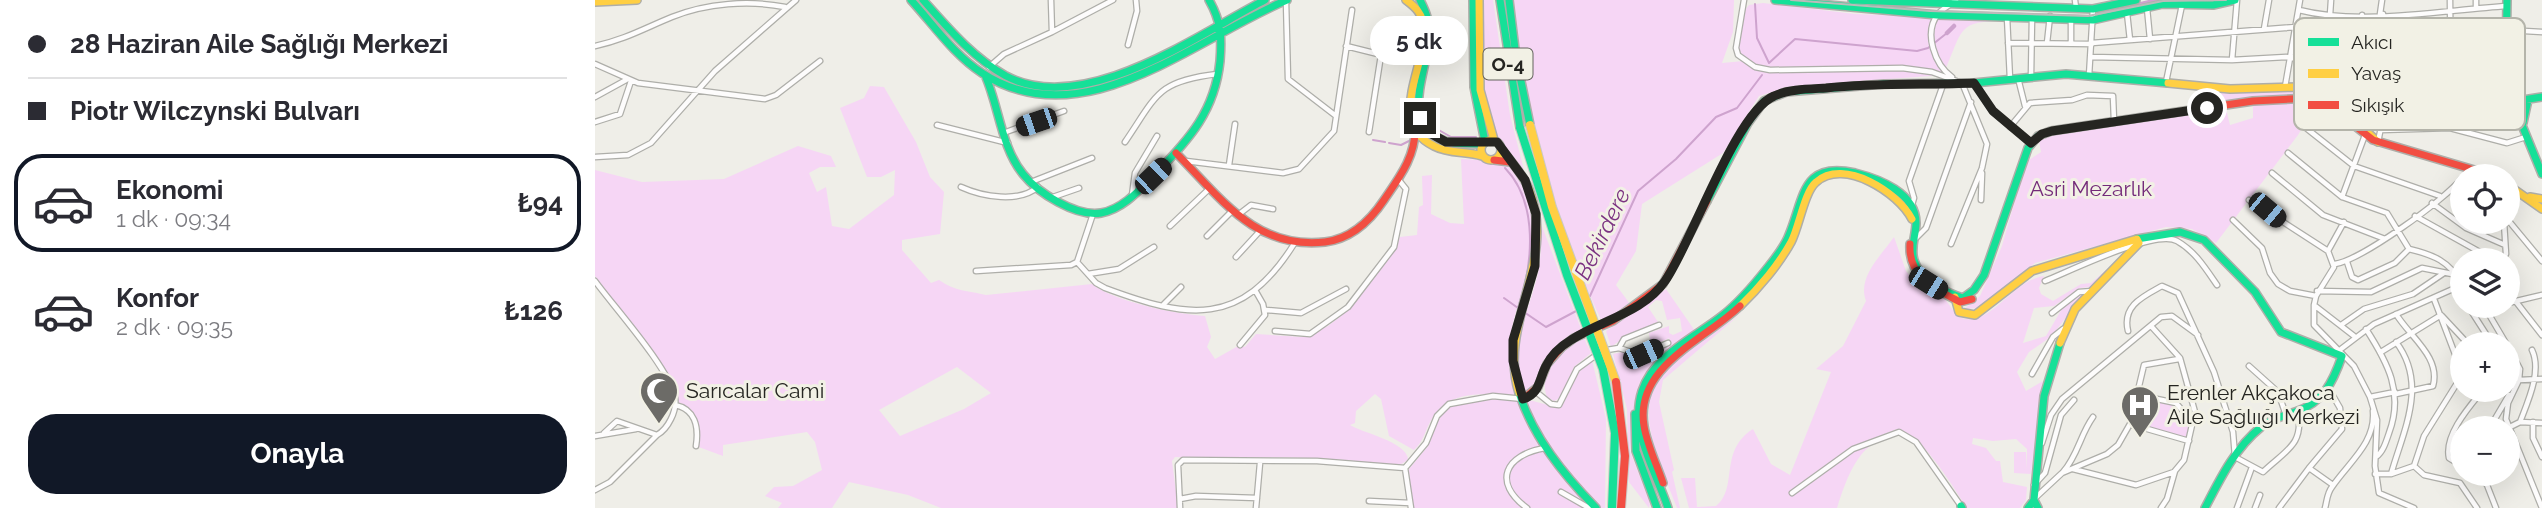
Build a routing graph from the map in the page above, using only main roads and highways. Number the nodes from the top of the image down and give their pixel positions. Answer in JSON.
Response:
{"nodes":[{"id":1,"x":629,"y":0,"type":"edge"},
{"id":2,"x":637,"y":0,"type":"edge"},
{"id":3,"x":911,"y":0,"type":"edge"},
{"id":4,"x":923,"y":0,"type":"edge"},
{"id":5,"x":1209,"y":0,"type":"edge"},
{"id":6,"x":1265,"y":0,"type":"edge"},
{"id":7,"x":1287,"y":0,"type":"edge"},
{"id":8,"x":1406,"y":0,"type":"edge"},
{"id":9,"x":1420,"y":0,"type":"edge"},
{"id":10,"x":1473,"y":0,"type":"edge"},
{"id":11,"x":1479,"y":0,"type":"edge"},
{"id":12,"x":1500,"y":0,"type":"edge"},
{"id":13,"x":1509,"y":0,"type":"edge"},
{"id":14,"x":1775,"y":0,"type":"edge"},
{"id":15,"x":1852,"y":0,"type":"edge"},
{"id":16,"x":2137,"y":0,"type":"edge"},
{"id":17,"x":2236,"y":0,"type":"edge"},
{"id":18,"x":595,"y":2,"type":"edge"},
{"id":19,"x":2119,"y":2,"type":"edge"},
{"id":20,"x":1953,"y":3,"type":"edge"},
{"id":21,"x":2008,"y":3,"type":"edge"},
{"id":22,"x":2105,"y":3,"type":"edge"},
{"id":23,"x":2076,"y":4,"type":"edge"},
{"id":24,"x":2093,"y":14,"type":"junction"},
{"id":25,"x":1221,"y":23,"type":"junction"},
{"id":26,"x":987,"y":71,"type":"junction"},
{"id":27,"x":1000,"y":79,"type":"junction"},
{"id":28,"x":2294,"y":88,"type":"edge"},
{"id":29,"x":995,"y":92,"type":"junction"},
{"id":30,"x":2542,"y":97,"type":"edge"},
{"id":31,"x":2294,"y":100,"type":"edge"},
{"id":32,"x":2525,"y":100,"type":"edge"},
{"id":33,"x":2528,"y":100,"type":"junction"},
{"id":34,"x":2525,"y":116,"type":"edge"},
{"id":35,"x":2114,"y":122,"type":"junction"},
{"id":36,"x":1415,"y":128,"type":"junction"},
{"id":37,"x":2357,"y":130,"type":"edge"},
{"id":38,"x":2365,"y":130,"type":"edge"},
{"id":39,"x":2524,"y":130,"type":"edge"},
{"id":40,"x":1495,"y":140,"type":"junction"},
{"id":41,"x":1429,"y":143,"type":"junction"},
{"id":42,"x":1484,"y":143,"type":"junction"},
{"id":43,"x":2378,"y":143,"type":"junction"},
{"id":44,"x":1414,"y":149,"type":"junction"},
{"id":45,"x":1502,"y":150,"type":"junction"},
{"id":46,"x":1176,"y":153,"type":"junction"},
{"id":47,"x":1482,"y":156,"type":"junction"},
{"id":48,"x":1494,"y":160,"type":"junction"},
{"id":49,"x":1511,"y":163,"type":"junction"},
{"id":50,"x":2450,"y":168,"type":"edge"},
{"id":51,"x":2542,"y":174,"type":"edge"},
{"id":52,"x":2520,"y":192,"type":"edge"},
{"id":53,"x":2540,"y":204,"type":"edge"},
{"id":54,"x":2138,"y":242,"type":"junction"},
{"id":55,"x":1955,"y":297,"type":"junction"},
{"id":56,"x":1523,"y":399,"type":"junction"},
{"id":57,"x":1642,"y":445,"type":"junction"},
{"id":58,"x":2036,"y":504,"type":"edge"},
{"id":59,"x":1596,"y":508,"type":"edge"},
{"id":60,"x":1612,"y":508,"type":"edge"},
{"id":61,"x":1621,"y":508,"type":"edge"},
{"id":62,"x":1657,"y":508,"type":"edge"},
{"id":63,"x":1670,"y":508,"type":"edge"},
{"id":64,"x":2028,"y":508,"type":"edge"},
{"id":65,"x":2205,"y":508,"type":"edge"}],
"edges":[{"from":1,"to":2,"type":"main road"},
{"from":1,"to":18,"type":"main road"},
{"from":3,"to":26,"type":"main road"},
{"from":4,"to":26,"type":"main road"},
{"from":5,"to":25,"type":"main road"},
{"from":6,"to":25,"type":"main road"},
{"from":7,"to":25,"type":"main road"},
{"from":8,"to":36,"type":"main road"},
{"from":9,"to":42,"type":"main road"},
{"from":10,"to":42,"type":"main road"},
{"from":11,"to":40,"type":"main road"},
{"from":12,"to":60,"type":"main road","number":"O-4","bridge":true},
{"from":13,"to":61,"type":"main road","number":"O-4","bridge":true},
{"from":14,"to":24,"type":"main road"},
{"from":15,"to":20,"type":"main road"},
{"from":16,"to":19,"type":"main road"},
{"from":17,"to":24,"type":"main road"},
{"from":19,"to":22,"type":"main road"},
{"from":20,"to":21,"type":"main road"},
{"from":21,"to":23,"type":"main road"},
{"from":22,"to":24,"type":"main road"},
{"from":23,"to":24,"type":"main road"},
{"from":25,"to":27,"type":"main road"},
{"from":25,"to":46,"type":"main road"},
{"from":26,"to":27,"type":"main road"},
{"from":26,"to":29,"type":"main road"},
{"from":27,"to":29,"type":"main road"},
{"from":28,"to":56,"type":"main road"},
{"from":29,"to":46,"type":"main road"},
{"from":30,"to":33,"type":"main road"},
{"from":31,"to":35,"type":"main road"},
{"from":32,"to":33,"type":"main road"},
{"from":33,"to":34,"type":"main road"},
{"from":35,"to":55,"type":"main road"},
{"from":35,"to":55,"type":"main road"},
{"from":36,"to":41,"type":"main road"},
{"from":36,"to":44,"type":"main road"},
{"from":37,"to":43,"type":"main road"},
{"from":38,"to":43,"type":"main road"},
{"from":39,"to":51,"type":"main road"},
{"from":40,"to":42,"type":"main road"},
{"from":40,"to":45,"type":"main road"},
{"from":41,"to":44,"type":"main road"},
{"from":41,"to":47,"type":"main road"},
{"from":42,"to":47,"type":"main road"},
{"from":43,"to":50,"type":"main road"},
{"from":44,"to":46,"type":"main road"},
{"from":45,"to":48,"type":"main road"},
{"from":45,"to":49,"type":"main road"},
{"from":47,"to":48,"type":"main road"},
{"from":48,"to":49,"type":"main road"},
{"from":49,"to":56,"type":"main road"},
{"from":52,"to":53,"type":"main road"},
{"from":54,"to":55,"type":"main road"},
{"from":54,"to":58,"type":"main road"},
{"from":54,"to":65,"type":"main road"},
{"from":55,"to":57,"type":"main road"},
{"from":55,"to":57,"type":"main road"},
{"from":56,"to":59,"type":"main road"},
{"from":57,"to":62,"type":"main road"},
{"from":57,"to":63,"type":"main road"},
{"from":58,"to":64,"type":"main road"}]}
